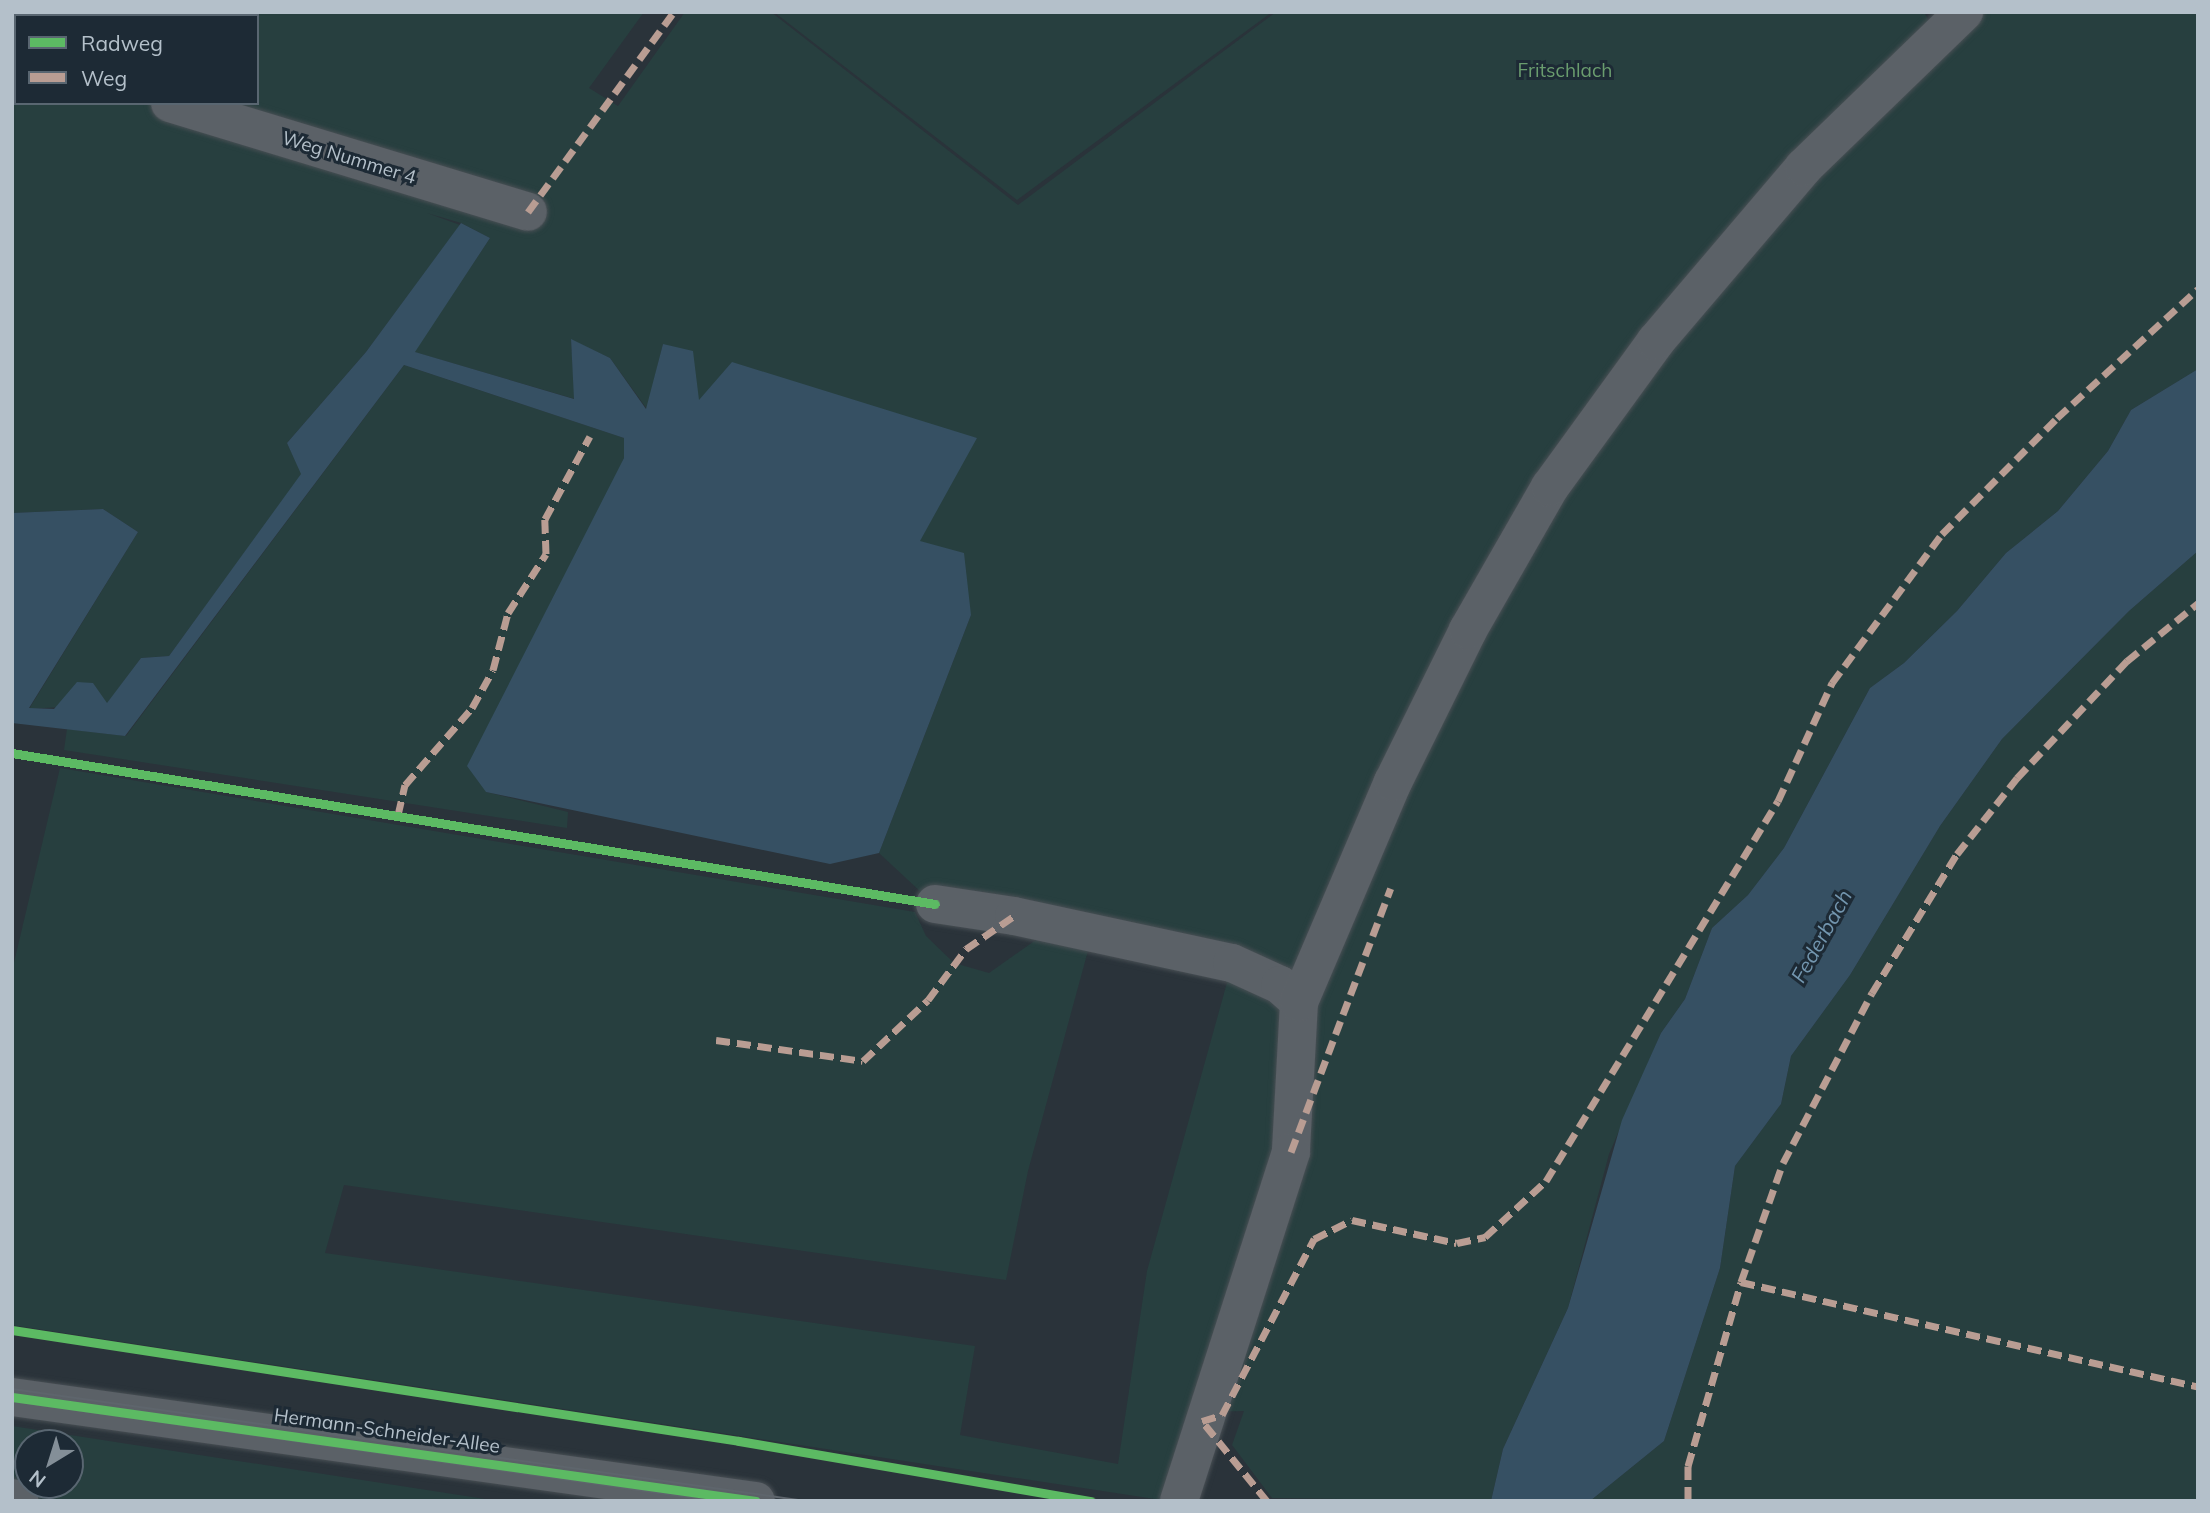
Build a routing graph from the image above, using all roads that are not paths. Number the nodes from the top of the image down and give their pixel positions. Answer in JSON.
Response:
{"nodes":[{"id":1,"x":1959,"y":13,"type":"edge"},
{"id":2,"x":177,"y":105,"type":"edge"},
{"id":3,"x":528,"y":212,"type":"dead end"},
{"id":4,"x":935,"y":904,"type":"dead end"},
{"id":5,"x":1299,"y":1002,"type":"junction"},
{"id":6,"x":12,"y":1397,"type":"edge"},
{"id":7,"x":12,"y":1498,"type":"edge"},
{"id":8,"x":19,"y":1501,"type":"edge"},
{"id":9,"x":756,"y":1501,"type":"edge"},
{"id":10,"x":1179,"y":1501,"type":"edge"}],
"edges":[{"from":1,"to":5,"type":"street"},
{"from":2,"to":3,"type":"street","name":"Weg Nummer 4"},
{"from":4,"to":5,"type":"street"},
{"from":5,"to":10,"type":"street"},
{"from":6,"to":9,"type":"street","name":"Hermann-Schneider-Allee"},
{"from":7,"to":8,"type":"street"}]}
